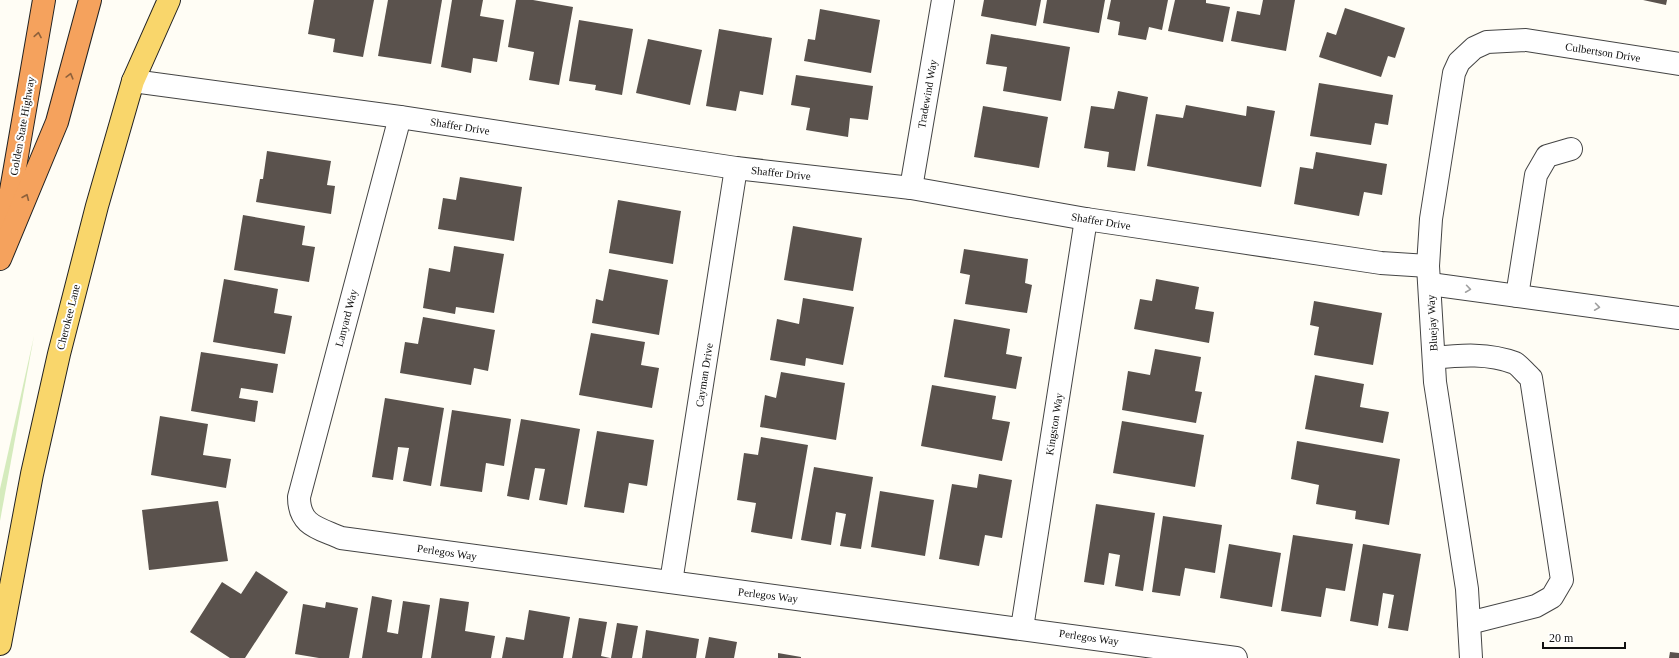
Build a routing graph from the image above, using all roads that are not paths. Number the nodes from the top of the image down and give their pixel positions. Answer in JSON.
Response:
{"nodes":[{"id":1,"x":44,"y":0,"type":"edge"},
{"id":2,"x":90,"y":0,"type":"edge"},
{"id":3,"x":170,"y":0,"type":"edge"},
{"id":4,"x":943,"y":0,"type":"edge"},
{"id":5,"x":1526,"y":40,"type":"joint"},
{"id":6,"x":1679,"y":64,"type":"edge"},
{"id":7,"x":133,"y":81,"type":"junction"},
{"id":8,"x":400,"y":117,"type":"junction"},
{"id":9,"x":1571,"y":149,"type":"dead end"},
{"id":10,"x":736,"y":168,"type":"junction"},
{"id":11,"x":911,"y":188,"type":"junction"},
{"id":12,"x":1086,"y":219,"type":"junction"},
{"id":13,"x":0,"y":252,"type":"edge"},
{"id":14,"x":0,"y":259,"type":"edge"},
{"id":15,"x":1429,"y":275,"type":"junction"},
{"id":16,"x":1517,"y":296,"type":"junction"},
{"id":17,"x":1679,"y":318,"type":"edge"},
{"id":18,"x":1434,"y":358,"type":"junction"},
{"id":19,"x":304,"y":519,"type":"joint"},
{"id":20,"x":671,"y":582,"type":"junction"},
{"id":21,"x":1469,"y":623,"type":"junction"},
{"id":22,"x":1022,"y":628,"type":"junction"},
{"id":23,"x":0,"y":644,"type":"edge"},
{"id":24,"x":1236,"y":658,"type":"edge"},
{"id":25,"x":1471,"y":658,"type":"edge"}],
"edges":[{"from":13,"to":1,"type":"highway","name":"Golden State Highway","one_way":true},
{"from":14,"to":2,"type":"highway","one_way":true},
{"from":3,"to":7,"type":"main road","name":"Cherokee Lane"},
{"from":4,"to":11,"type":"street","name":"Tradewind Way"},
{"from":5,"to":6,"type":"street","name":"Culbertson Drive"},
{"from":5,"to":15,"type":"street","name":"Bluejay Way"},
{"from":7,"to":8,"type":"street","name":"Shaffer Drive"},
{"from":7,"to":23,"type":"main road","name":"Cherokee Lane"},
{"from":8,"to":10,"type":"street","name":"Shaffer Drive"},
{"from":8,"to":19,"type":"street","name":"Lanyard Way"},
{"from":9,"to":16,"type":"street"},
{"from":10,"to":11,"type":"street","name":"Shaffer Drive"},
{"from":10,"to":20,"type":"street","name":"Cayman Drive"},
{"from":11,"to":12,"type":"street","name":"Shaffer Drive"},
{"from":12,"to":15,"type":"street","name":"Shaffer Drive"},
{"from":12,"to":22,"type":"street","name":"Kingston Way"},
{"from":15,"to":16,"type":"street","name":"Shaffer Drive","one_way":true},
{"from":15,"to":18,"type":"street","name":"Bluejay Way"},
{"from":16,"to":17,"type":"street","name":"Shaffer Drive","one_way":true},
{"from":18,"to":21,"type":"street","name":"Bluejay Way"},
{"from":18,"to":21,"type":"street"},
{"from":19,"to":20,"type":"street","name":"Perlegos Way"},
{"from":20,"to":22,"type":"street","name":"Perlegos Way"},
{"from":21,"to":25,"type":"street","name":"Bluejay Way"},
{"from":22,"to":24,"type":"street","name":"Perlegos Way"}]}
